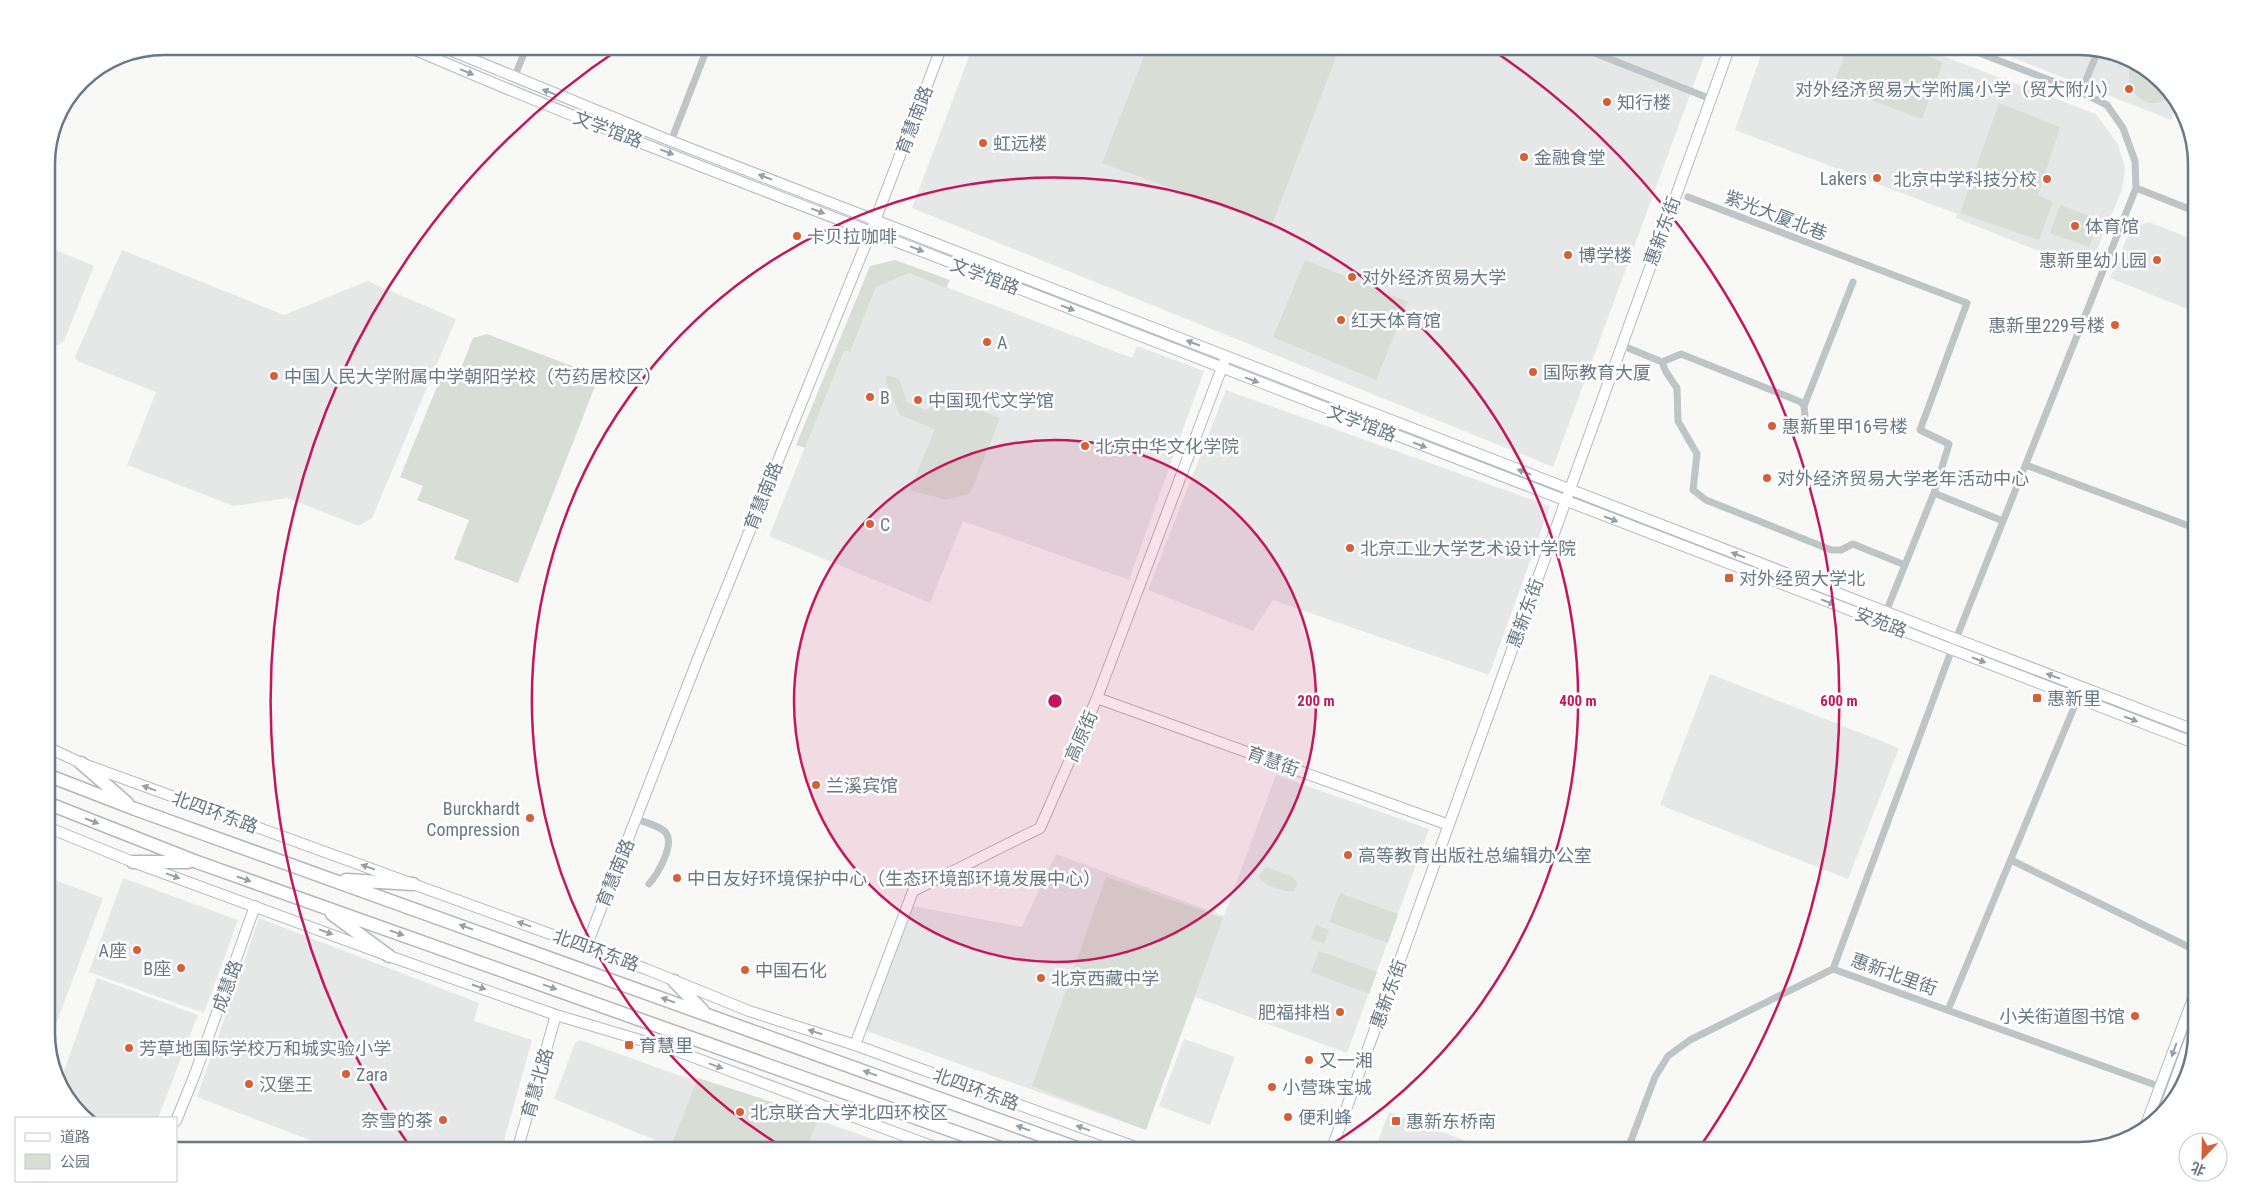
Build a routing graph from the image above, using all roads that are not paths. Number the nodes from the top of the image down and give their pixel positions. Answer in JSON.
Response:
{"nodes":[{"id":1,"x":427,"y":55,"type":"edge"},
{"id":2,"x":461,"y":55,"type":"edge"},
{"id":3,"x":523,"y":55,"type":"edge"},
{"id":4,"x":704,"y":55,"type":"edge"},
{"id":5,"x":939,"y":55,"type":"edge"},
{"id":6,"x":1599,"y":55,"type":"edge"},
{"id":7,"x":1727,"y":55,"type":"edge"},
{"id":8,"x":1985,"y":55,"type":"edge"},
{"id":9,"x":2096,"y":56,"type":"edge"},
{"id":10,"x":514,"y":78,"type":"junction"},
{"id":11,"x":2082,"y":92,"type":"junction"},
{"id":12,"x":1711,"y":99,"type":"junction"},
{"id":13,"x":671,"y":141,"type":"junction"},
{"id":14,"x":2136,"y":188,"type":"junction"},
{"id":15,"x":1688,"y":197,"type":"dead end"},
{"id":16,"x":2188,"y":209,"type":"edge"},
{"id":17,"x":876,"y":220,"type":"junction"},
{"id":18,"x":871,"y":231,"type":"junction"},
{"id":19,"x":1853,"y":282,"type":"dead end"},
{"id":20,"x":1621,"y":345,"type":"junction"},
{"id":21,"x":1226,"y":356,"type":"junction"},
{"id":22,"x":1662,"y":362,"type":"junction"},
{"id":23,"x":1222,"y":368,"type":"junction"},
{"id":24,"x":1804,"y":406,"type":"junction"},
{"id":25,"x":1806,"y":427,"type":"dead end"},
{"id":26,"x":2026,"y":464,"type":"junction"},
{"id":27,"x":1569,"y":490,"type":"junction"},
{"id":28,"x":1934,"y":493,"type":"junction"},
{"id":29,"x":1565,"y":502,"type":"junction"},
{"id":30,"x":2003,"y":521,"type":"junction"},
{"id":31,"x":2188,"y":526,"type":"edge"},
{"id":32,"x":1905,"y":564,"type":"junction"},
{"id":33,"x":1886,"y":612,"type":"junction"},
{"id":34,"x":1956,"y":639,"type":"junction"},
{"id":35,"x":1952,"y":650,"type":"junction"},
{"id":36,"x":1097,"y":698,"type":"junction"},
{"id":37,"x":2078,"y":698,"type":"junction"},
{"id":38,"x":2188,"y":728,"type":"edge"},
{"id":39,"x":2188,"y":741,"type":"edge"},
{"id":40,"x":55,"y":751,"type":"edge"},
{"id":41,"x":80,"y":763,"type":"junction"},
{"id":42,"x":55,"y":774,"type":"edge"},
{"id":43,"x":55,"y":778,"type":"edge"},
{"id":44,"x":71,"y":784,"type":"junction"},
{"id":45,"x":55,"y":807,"type":"edge"},
{"id":46,"x":135,"y":809,"type":"junction"},
{"id":47,"x":636,"y":819,"type":"junction"},
{"id":48,"x":1450,"y":825,"type":"junction"},
{"id":49,"x":55,"y":831,"type":"edge"},
{"id":50,"x":2011,"y":860,"type":"junction"},
{"id":51,"x":134,"y":862,"type":"junction"},
{"id":52,"x":197,"y":862,"type":"junction"},
{"id":53,"x":331,"y":879,"type":"junction"},
{"id":54,"x":414,"y":884,"type":"junction"},
{"id":55,"x":649,"y":884,"type":"dead end"},
{"id":56,"x":255,"y":906,"type":"junction"},
{"id":57,"x":320,"y":906,"type":"junction"},
{"id":58,"x":586,"y":947,"type":"junction"},
{"id":59,"x":2188,"y":947,"type":"edge"},
{"id":60,"x":389,"y":956,"type":"junction"},
{"id":61,"x":1833,"y":969,"type":"junction"},
{"id":62,"x":674,"y":981,"type":"junction"},
{"id":63,"x":1948,"y":1010,"type":"junction"},
{"id":64,"x":706,"y":1014,"type":"junction"},
{"id":65,"x":556,"y":1015,"type":"junction"},
{"id":66,"x":2188,"y":1018,"type":"edge"},
{"id":67,"x":2187,"y":1044,"type":"edge"},
{"id":68,"x":856,"y":1045,"type":"junction"},
{"id":69,"x":2167,"y":1089,"type":"junction"},
{"id":70,"x":2167,"y":1098,"type":"edge"},
{"id":71,"x":2155,"y":1111,"type":"edge"},
{"id":72,"x":178,"y":1117,"type":"edge"},
{"id":73,"x":520,"y":1142,"type":"edge"},
{"id":74,"x":921,"y":1142,"type":"edge"},
{"id":75,"x":983,"y":1142,"type":"edge"},
{"id":76,"x":1060,"y":1142,"type":"edge"},
{"id":77,"x":1121,"y":1142,"type":"edge"},
{"id":78,"x":1334,"y":1142,"type":"edge"},
{"id":79,"x":1630,"y":1142,"type":"edge"}],
"edges":[{"from":1,"to":18,"type":"street","name":"文学馆路","one_way":true},
{"from":2,"to":10,"type":"street","name":"文学馆路"},
{"from":3,"to":10,"type":"street"},
{"from":4,"to":13,"type":"street"},
{"from":5,"to":17,"type":"street","name":"育慧南路"},
{"from":6,"to":12,"type":"street"},
{"from":7,"to":12,"type":"street","name":"惠新东街"},
{"from":8,"to":11,"type":"street"},
{"from":9,"to":11,"type":"street"},
{"from":13,"to":10,"type":"street","name":"文学馆路","one_way":true},
{"from":11,"to":14,"type":"street"},
{"from":12,"to":20,"type":"street","name":"惠新东街"},
{"from":17,"to":13,"type":"street","name":"文学馆路","one_way":true},
{"from":14,"to":16,"type":"street"},
{"from":14,"to":26,"type":"street"},
{"from":15,"to":28,"type":"street","name":"紫光大厦北巷"},
{"from":17,"to":18,"type":"street","name":"育慧南路"},
{"from":21,"to":17,"type":"street","name":"文学馆路","one_way":true},
{"from":18,"to":23,"type":"street","name":"文学馆路","one_way":true},
{"from":18,"to":47,"type":"street","name":"育慧南路"},
{"from":19,"to":24,"type":"street"},
{"from":20,"to":22,"type":"street"},
{"from":20,"to":27,"type":"street","name":"惠新东街"},
{"from":21,"to":23,"type":"street","name":"高原街"},
{"from":27,"to":21,"type":"street","name":"文学馆路","one_way":true},
{"from":22,"to":24,"type":"street"},
{"from":22,"to":32,"type":"street"},
{"from":23,"to":29,"type":"street","name":"文学馆路","one_way":true},
{"from":23,"to":36,"type":"street","name":"高原街"},
{"from":24,"to":25,"type":"street"},
{"from":26,"to":30,"type":"street"},
{"from":26,"to":31,"type":"street"},
{"from":27,"to":29,"type":"street","name":"惠新东街"},
{"from":33,"to":27,"type":"street","name":"安苑路","one_way":true},
{"from":28,"to":30,"type":"street"},
{"from":28,"to":32,"type":"street"},
{"from":29,"to":35,"type":"street","name":"安苑路","one_way":true},
{"from":29,"to":48,"type":"street","name":"惠新东街"},
{"from":30,"to":34,"type":"street"},
{"from":32,"to":33,"type":"street"},
{"from":33,"to":34,"type":"street","name":"安苑路"},
{"from":34,"to":35,"type":"street"},
{"from":38,"to":34,"type":"street","name":"安苑路","one_way":true},
{"from":35,"to":37,"type":"street","name":"安苑路","one_way":true},
{"from":35,"to":61,"type":"street"},
{"from":36,"to":48,"type":"street","name":"育慧街"},
{"from":36,"to":68,"type":"street","name":"高原街"},
{"from":37,"to":39,"type":"street","name":"安苑路","one_way":true},
{"from":37,"to":50,"type":"street"},
{"from":40,"to":41,"type":"street","name":"北四环东路"},
{"from":41,"to":46,"type":"highway"},
{"from":54,"to":41,"type":"street","name":"北四环东路","one_way":true},
{"from":42,"to":44,"type":"highway"},
{"from":43,"to":44,"type":"highway","name":"北四环东路"},
{"from":44,"to":46,"type":"highway","name":"北四环东路"},
{"from":45,"to":52,"type":"highway","one_way":true},
{"from":46,"to":53,"type":"highway","name":"北四环东路"},
{"from":47,"to":55,"type":"street"},
{"from":47,"to":58,"type":"street","name":"育慧南路"},
{"from":48,"to":78,"type":"street","name":"惠新东街"},
{"from":49,"to":51,"type":"street"},
{"from":50,"to":59,"type":"street"},
{"from":50,"to":63,"type":"street"},
{"from":51,"to":52,"type":"highway"},
{"from":51,"to":56,"type":"street","one_way":true},
{"from":52,"to":57,"type":"highway","one_way":true},
{"from":53,"to":54,"type":"highway"},
{"from":64,"to":53,"type":"highway","name":"北四环东路","one_way":true},
{"from":58,"to":54,"type":"street","name":"北四环东路","one_way":true},
{"from":56,"to":60,"type":"street","one_way":true},
{"from":56,"to":72,"type":"street","name":"成慧路"},
{"from":57,"to":60,"type":"highway"},
{"from":57,"to":75,"type":"highway","one_way":true},
{"from":58,"to":62,"type":"street","name":"北四环东路"},
{"from":60,"to":65,"type":"street","one_way":true},
{"from":61,"to":63,"type":"street","name":"惠新北里街"},
{"from":61,"to":79,"type":"street","name":"惠新北里街"},
{"from":62,"to":64,"type":"highway"},
{"from":68,"to":62,"type":"street","name":"北四环东路","one_way":true},
{"from":63,"to":69,"type":"street","name":"惠新北里街"},
{"from":76,"to":64,"type":"highway","name":"北四环东路","one_way":true},
{"from":65,"to":73,"type":"street","name":"育慧北路"},
{"from":65,"to":74,"type":"street","one_way":true},
{"from":66,"to":69,"type":"street","one_way":true},
{"from":67,"to":69,"type":"main road"},
{"from":77,"to":68,"type":"street","name":"北四环东路","one_way":true},
{"from":69,"to":70,"type":"main road"},
{"from":69,"to":71,"type":"street"}]}
